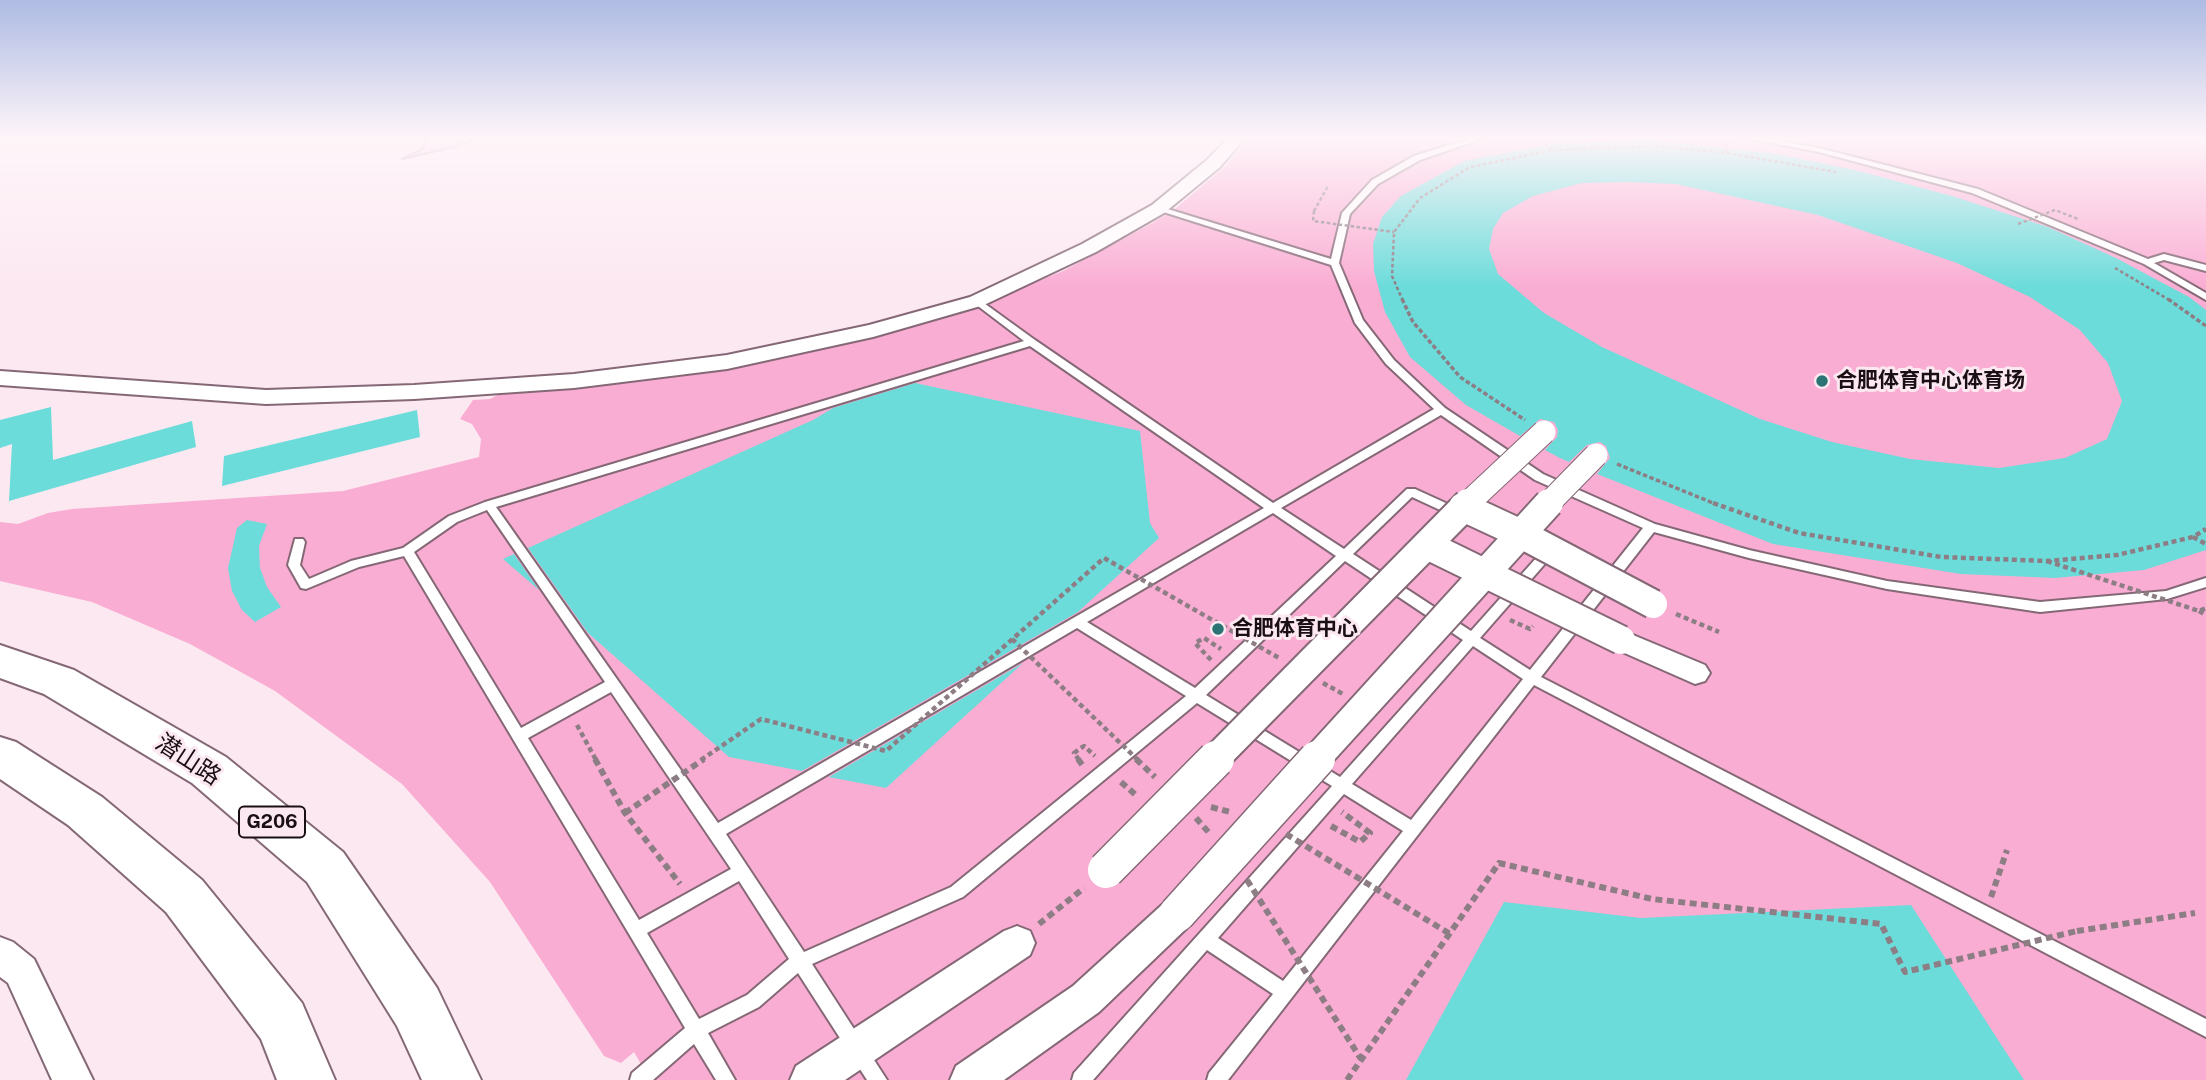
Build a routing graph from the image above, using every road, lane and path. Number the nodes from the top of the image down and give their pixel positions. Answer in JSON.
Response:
{"nodes":[{"id":1,"x":1184,"y":187,"type":"edge"},
{"id":2,"x":1327,"y":187,"type":"edge"},
{"id":3,"x":1370,"y":187,"type":"edge"},
{"id":4,"x":1437,"y":187,"type":"edge"},
{"id":5,"x":1961,"y":187,"type":"edge"},
{"id":6,"x":1158,"y":209,"type":"junction"},
{"id":7,"x":2078,"y":219,"type":"dead end"},
{"id":8,"x":2006,"y":220,"type":"dead end"},
{"id":9,"x":2018,"y":224,"type":"junction"},
{"id":10,"x":2030,"y":229,"type":"dead end"},
{"id":11,"x":1394,"y":232,"type":"junction"},
{"id":12,"x":2147,"y":262,"type":"junction"},
{"id":13,"x":1335,"y":263,"type":"junction"},
{"id":14,"x":2109,"y":264,"type":"dead end"},
{"id":15,"x":2206,"y":268,"type":"edge"},
{"id":16,"x":2206,"y":297,"type":"edge"},
{"id":17,"x":977,"y":301,"type":"junction"},
{"id":18,"x":2206,"y":326,"type":"edge"},
{"id":19,"x":1031,"y":342,"type":"junction"},
{"id":20,"x":0,"y":378,"type":"edge"},
{"id":21,"x":1441,"y":410,"type":"junction"},
{"id":22,"x":1544,"y":432,"type":"joint"},
{"id":23,"x":1596,"y":455,"type":"joint"},
{"id":24,"x":489,"y":505,"type":"junction"},
{"id":25,"x":1463,"y":507,"type":"junction"},
{"id":26,"x":1273,"y":508,"type":"junction"},
{"id":27,"x":1651,"y":527,"type":"junction"},
{"id":28,"x":2206,"y":529,"type":"edge"},
{"id":29,"x":1519,"y":533,"type":"junction"},
{"id":30,"x":2193,"y":537,"type":"junction"},
{"id":31,"x":299,"y":542,"type":"dead end"},
{"id":32,"x":2206,"y":544,"type":"edge"},
{"id":33,"x":1427,"y":545,"type":"junction"},
{"id":34,"x":407,"y":551,"type":"junction"},
{"id":35,"x":1343,"y":554,"type":"junction"},
{"id":36,"x":2048,"y":561,"type":"junction"},
{"id":37,"x":1484,"y":573,"type":"junction"},
{"id":38,"x":2206,"y":582,"type":"edge"},
{"id":39,"x":1653,"y":604,"type":"joint"},
{"id":40,"x":2206,"y":608,"type":"edge"},
{"id":41,"x":2199,"y":611,"type":"junction"},
{"id":42,"x":2206,"y":615,"type":"edge"},
{"id":43,"x":1077,"y":622,"type":"junction"},
{"id":44,"x":1719,"y":632,"type":"dead end"},
{"id":45,"x":1012,"y":639,"type":"junction"},
{"id":46,"x":1473,"y":639,"type":"junction"},
{"id":47,"x":1621,"y":640,"type":"joint"},
{"id":48,"x":0,"y":661,"type":"edge"},
{"id":49,"x":1302,"y":671,"type":"junction"},
{"id":50,"x":1695,"y":673,"type":"dead end"},
{"id":51,"x":1530,"y":677,"type":"junction"},
{"id":52,"x":614,"y":684,"type":"junction"},
{"id":53,"x":1196,"y":695,"type":"junction"},
{"id":54,"x":1364,"y":706,"type":"junction"},
{"id":55,"x":569,"y":709,"type":"junction"},
{"id":56,"x":519,"y":736,"type":"junction"},
{"id":57,"x":865,"y":745,"type":"junction"},
{"id":58,"x":0,"y":755,"type":"edge"},
{"id":59,"x":1344,"y":786,"type":"junction"},
{"id":60,"x":1177,"y":798,"type":"junction"},
{"id":61,"x":1329,"y":802,"type":"junction"},
{"id":62,"x":625,"y":813,"type":"junction"},
{"id":63,"x":1315,"y":818,"type":"junction"},
{"id":64,"x":1262,"y":820,"type":"junction"},
{"id":65,"x":1413,"y":829,"type":"junction"},
{"id":66,"x":716,"y":832,"type":"junction"},
{"id":67,"x":2007,"y":849,"type":"dead end"},
{"id":68,"x":1230,"y":855,"type":"junction"},
{"id":69,"x":1106,"y":870,"type":"joint"},
{"id":70,"x":741,"y":872,"type":"junction"},
{"id":71,"x":692,"y":899,"type":"junction"},
{"id":72,"x":2194,"y":913,"type":"dead end"},
{"id":73,"x":1177,"y":914,"type":"joint"},
{"id":74,"x":1986,"y":915,"type":"junction"},
{"id":75,"x":636,"y":929,"type":"junction"},
{"id":76,"x":1450,"y":934,"type":"junction"},
{"id":77,"x":1207,"y":940,"type":"junction"},
{"id":78,"x":1017,"y":943,"type":"joint"},
{"id":79,"x":0,"y":954,"type":"edge"},
{"id":80,"x":799,"y":962,"type":"junction"},
{"id":81,"x":1285,"y":992,"type":"junction"},
{"id":82,"x":2206,"y":1028,"type":"edge"},
{"id":83,"x":697,"y":1029,"type":"junction"},
{"id":84,"x":857,"y":1049,"type":"junction"},
{"id":85,"x":1361,"y":1059,"type":"junction"},
{"id":86,"x":73,"y":1080,"type":"edge"},
{"id":87,"x":306,"y":1080,"type":"edge"},
{"id":88,"x":452,"y":1080,"type":"edge"},
{"id":89,"x":639,"y":1080,"type":"edge"},
{"id":90,"x":726,"y":1080,"type":"edge"},
{"id":91,"x":810,"y":1080,"type":"edge"},
{"id":92,"x":878,"y":1080,"type":"edge"},
{"id":93,"x":970,"y":1080,"type":"edge"},
{"id":94,"x":1081,"y":1080,"type":"edge"},
{"id":95,"x":1216,"y":1080,"type":"edge"},
{"id":96,"x":1347,"y":1080,"type":"edge"}],
"edges":[{"from":1,"to":6,"type":"street"},
{"from":2,"to":11,"type":"path","bridge":true},
{"from":3,"to":13,"type":"lane"},
{"from":4,"to":11,"type":"path"},
{"from":5,"to":12,"type":"lane"},
{"from":6,"to":13,"type":"lane"},
{"from":6,"to":17,"type":"street"},
{"from":7,"to":9,"type":"path","bridge":true},
{"from":8,"to":9,"type":"path"},
{"from":9,"to":10,"type":"path","bridge":true},
{"from":11,"to":22,"type":"path"},
{"from":12,"to":15,"type":"lane"},
{"from":12,"to":16,"type":"lane"},
{"from":13,"to":21,"type":"lane"},
{"from":14,"to":18,"type":"path"},
{"from":17,"to":19,"type":"lane"},
{"from":17,"to":20,"type":"street"},
{"from":19,"to":24,"type":"lane"},
{"from":19,"to":26,"type":"lane"},
{"from":21,"to":26,"type":"lane"},
{"from":21,"to":27,"type":"lane"},
{"from":22,"to":25,"type":"street","bridge":true},
{"from":23,"to":29,"type":"street","bridge":true},
{"from":23,"to":36,"type":"path"},
{"from":24,"to":34,"type":"lane"},
{"from":24,"to":52,"type":"lane"},
{"from":25,"to":29,"type":"street","bridge":true},
{"from":25,"to":33,"type":"street","bridge":true},
{"from":26,"to":35,"type":"lane"},
{"from":26,"to":43,"type":"lane"},
{"from":27,"to":38,"type":"lane"},
{"from":27,"to":51,"type":"lane"},
{"from":28,"to":30,"type":"path"},
{"from":29,"to":37,"type":"street","bridge":true},
{"from":29,"to":39,"type":"street","bridge":true},
{"from":30,"to":32,"type":"path"},
{"from":30,"to":36,"type":"path"},
{"from":31,"to":34,"type":"lane"},
{"from":33,"to":37,"type":"street","bridge":true},
{"from":33,"to":49,"type":"street","bridge":true},
{"from":34,"to":56,"type":"lane"},
{"from":35,"to":46,"type":"lane"},
{"from":35,"to":46,"type":"lane"},
{"from":35,"to":53,"type":"lane"},
{"from":36,"to":41,"type":"path","bridge":true},
{"from":37,"to":47,"type":"street","bridge":true},
{"from":37,"to":54,"type":"street","bridge":true},
{"from":39,"to":44,"type":"path"},
{"from":40,"to":41,"type":"path","bridge":true},
{"from":41,"to":42,"type":"path"},
{"from":43,"to":53,"type":"lane"},
{"from":43,"to":57,"type":"lane"},
{"from":45,"to":49,"type":"path","bridge":true},
{"from":45,"to":57,"type":"path","bridge":true},
{"from":45,"to":60,"type":"path","bridge":true},
{"from":46,"to":51,"type":"lane"},
{"from":46,"to":59,"type":"lane"},
{"from":47,"to":50,"type":"street"},
{"from":48,"to":88,"type":"main road","name":"潜山路","number":"G206"},
{"from":49,"to":54,"type":"path","bridge":true},
{"from":49,"to":60,"type":"street","bridge":true},
{"from":51,"to":65,"type":"lane"},
{"from":51,"to":74,"type":"lane"},
{"from":52,"to":55,"type":"lane"},
{"from":52,"to":66,"type":"lane"},
{"from":53,"to":59,"type":"lane"},
{"from":53,"to":80,"type":"lane"},
{"from":54,"to":64,"type":"street","bridge":true},
{"from":55,"to":56,"type":"lane"},
{"from":55,"to":62,"type":"path"},
{"from":56,"to":75,"type":"lane"},
{"from":57,"to":62,"type":"path","bridge":true},
{"from":57,"to":66,"type":"lane"},
{"from":58,"to":87,"type":"main road"},
{"from":59,"to":61,"type":"lane"},
{"from":59,"to":65,"type":"lane"},
{"from":60,"to":64,"type":"path","bridge":true},
{"from":60,"to":68,"type":"path","bridge":true},
{"from":60,"to":69,"type":"street","bridge":true},
{"from":61,"to":63,"type":"lane"},
{"from":61,"to":63,"type":"path"},
{"from":62,"to":71,"type":"path"},
{"from":63,"to":77,"type":"lane"},
{"from":64,"to":68,"type":"street","bridge":true},
{"from":64,"to":76,"type":"path","bridge":true},
{"from":65,"to":81,"type":"lane"},
{"from":66,"to":70,"type":"lane"},
{"from":67,"to":74,"type":"path"},
{"from":68,"to":73,"type":"street","bridge":true},
{"from":68,"to":85,"type":"path","bridge":true},
{"from":69,"to":78,"type":"path"},
{"from":70,"to":71,"type":"lane"},
{"from":70,"to":80,"type":"lane"},
{"from":71,"to":75,"type":"lane"},
{"from":72,"to":76,"type":"path","bridge":true},
{"from":73,"to":93,"type":"street"},
{"from":74,"to":82,"type":"lane"},
{"from":75,"to":83,"type":"lane"},
{"from":76,"to":85,"type":"path","bridge":true},
{"from":77,"to":81,"type":"lane"},
{"from":77,"to":94,"type":"lane"},
{"from":78,"to":84,"type":"street"},
{"from":79,"to":86,"type":"street"},
{"from":80,"to":83,"type":"lane"},
{"from":80,"to":84,"type":"lane"},
{"from":81,"to":95,"type":"lane"},
{"from":83,"to":89,"type":"lane"},
{"from":83,"to":90,"type":"lane"},
{"from":84,"to":91,"type":"street"},
{"from":84,"to":92,"type":"lane"},
{"from":85,"to":96,"type":"path","bridge":true}]}
